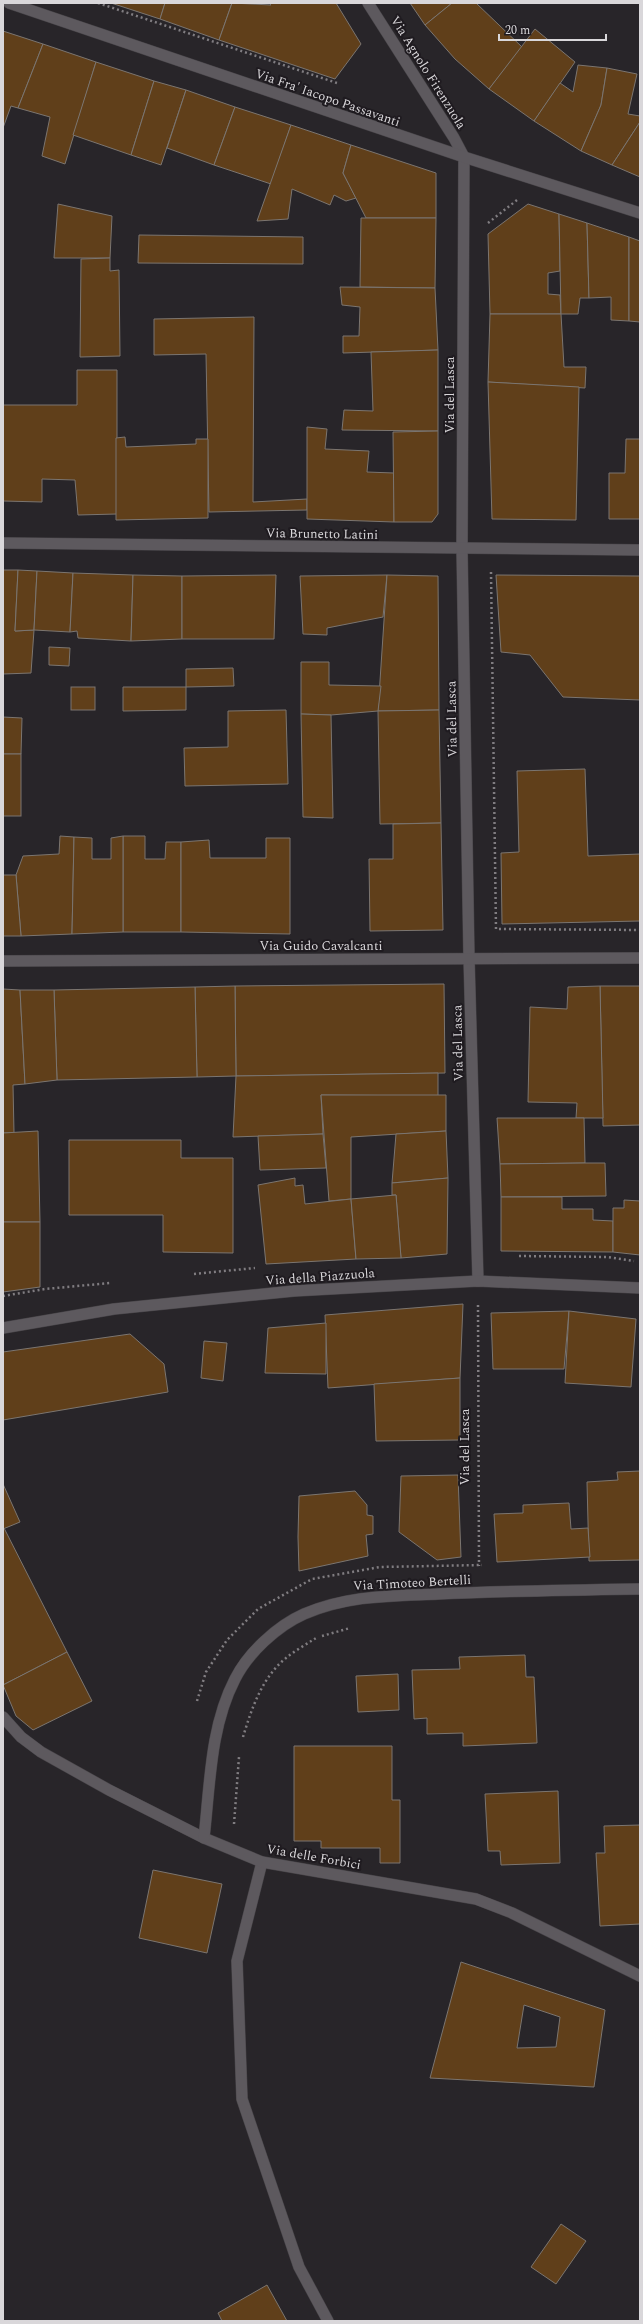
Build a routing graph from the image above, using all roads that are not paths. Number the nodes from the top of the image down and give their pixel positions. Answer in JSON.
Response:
{"nodes":[{"id":1,"x":9,"y":3,"type":"edge"},
{"id":2,"x":368,"y":3,"type":"edge"},
{"id":3,"x":464,"y":157,"type":"junction"},
{"id":4,"x":640,"y":214,"type":"edge"},
{"id":5,"x":3,"y":543,"type":"edge"},
{"id":6,"x":462,"y":549,"type":"junction"},
{"id":7,"x":640,"y":550,"type":"edge"},
{"id":8,"x":469,"y":958,"type":"junction"},
{"id":9,"x":640,"y":958,"type":"edge"},
{"id":10,"x":3,"y":961,"type":"edge"},
{"id":11,"x":478,"y":1281,"type":"junction"},
{"id":12,"x":640,"y":1288,"type":"edge"},
{"id":13,"x":3,"y":1328,"type":"edge"},
{"id":14,"x":640,"y":1589,"type":"edge"},
{"id":15,"x":3,"y":1717,"type":"edge"},
{"id":16,"x":204,"y":1838,"type":"junction"},
{"id":17,"x":262,"y":1862,"type":"junction"},
{"id":18,"x":640,"y":1976,"type":"edge"},
{"id":19,"x":328,"y":2321,"type":"edge"}],
"edges":[{"from":1,"to":3,"type":"street","name":"Via Fra' Iacopo Passavanti"},
{"from":2,"to":3,"type":"street","name":"Via Agnolo Firenzuola"},
{"from":3,"to":4,"type":"street","name":"Via Fra' Iacopo Passavanti"},
{"from":3,"to":6,"type":"street","name":"Via del Lasca"},
{"from":5,"to":6,"type":"street","name":"Via Brunetto Latini"},
{"from":6,"to":7,"type":"street","name":"Via Brunetto Latini"},
{"from":6,"to":8,"type":"street","name":"Via del Lasca"},
{"from":8,"to":9,"type":"street","name":"Via Guido Cavalcanti"},
{"from":8,"to":10,"type":"street","name":"Via Guido Cavalcanti"},
{"from":8,"to":11,"type":"street","name":"Via del Lasca"},
{"from":11,"to":12,"type":"street","name":"Via della Piazzuola"},
{"from":11,"to":13,"type":"street","name":"Via della Piazzuola"},
{"from":14,"to":16,"type":"street","name":"Via Timoteo Bertelli"},
{"from":15,"to":16,"type":"street","name":"Via delle Forbici"},
{"from":16,"to":17,"type":"street","name":"Via delle Forbici"},
{"from":17,"to":18,"type":"street","name":"Via delle Forbici"},
{"from":17,"to":19,"type":"street"}]}
